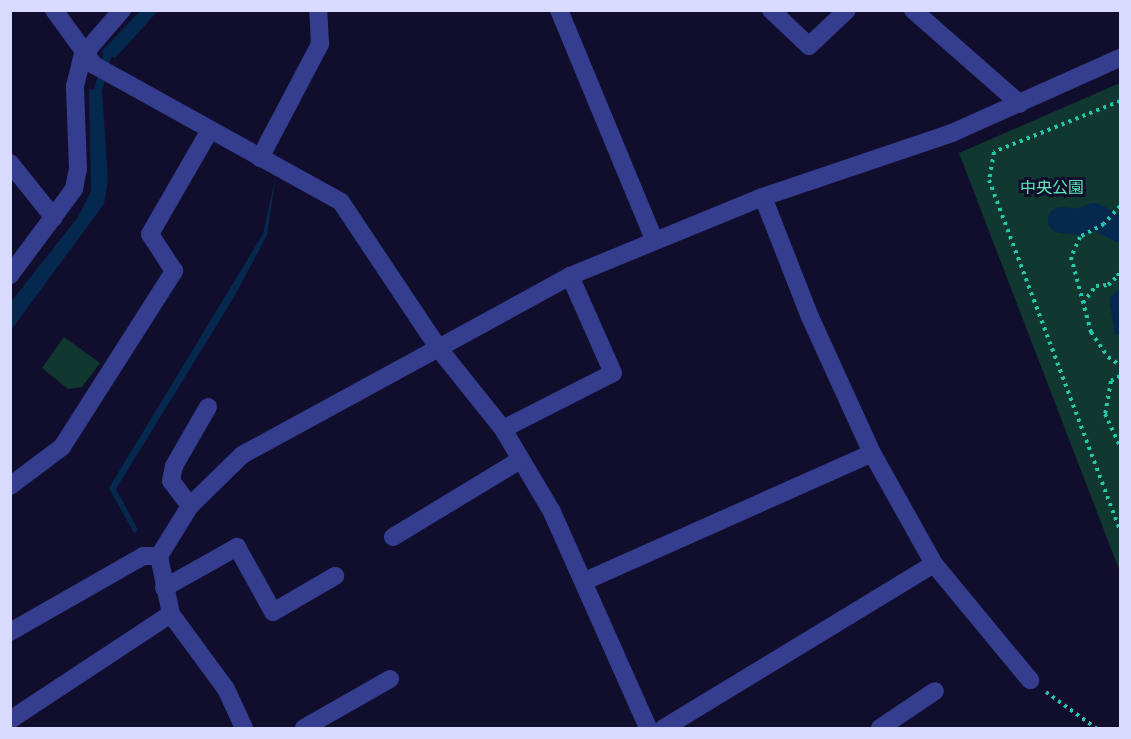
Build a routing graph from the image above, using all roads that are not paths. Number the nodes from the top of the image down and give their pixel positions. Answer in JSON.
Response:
{"nodes":[{"id":1,"x":54,"y":10,"type":"edge"},
{"id":2,"x":122,"y":10,"type":"edge"},
{"id":3,"x":318,"y":10,"type":"edge"},
{"id":4,"x":559,"y":10,"type":"edge"},
{"id":5,"x":771,"y":10,"type":"edge"},
{"id":6,"x":847,"y":10,"type":"edge"},
{"id":7,"x":913,"y":10,"type":"edge"},
{"id":8,"x":1120,"y":58,"type":"edge"},
{"id":9,"x":88,"y":60,"type":"junction"},
{"id":10,"x":1020,"y":104,"type":"junction"},
{"id":11,"x":208,"y":132,"type":"junction"},
{"id":12,"x":260,"y":158,"type":"junction"},
{"id":13,"x":10,"y":163,"type":"edge"},
{"id":14,"x":764,"y":197,"type":"junction"},
{"id":15,"x":54,"y":218,"type":"junction"},
{"id":16,"x":654,"y":239,"type":"junction"},
{"id":17,"x":10,"y":275,"type":"edge"},
{"id":18,"x":570,"y":276,"type":"junction"},
{"id":19,"x":439,"y":349,"type":"junction"},
{"id":20,"x":208,"y":407,"type":"dead end"},
{"id":21,"x":503,"y":429,"type":"junction"},
{"id":22,"x":872,"y":453,"type":"junction"},
{"id":23,"x":520,"y":460,"type":"junction"},
{"id":24,"x":10,"y":486,"type":"edge"},
{"id":25,"x":190,"y":506,"type":"junction"},
{"id":26,"x":393,"y":537,"type":"dead end"},
{"id":27,"x":159,"y":556,"type":"junction"},
{"id":28,"x":934,"y":564,"type":"junction"},
{"id":29,"x":335,"y":576,"type":"dead end"},
{"id":30,"x":585,"y":581,"type":"junction"},
{"id":31,"x":164,"y":588,"type":"junction"},
{"id":32,"x":171,"y":614,"type":"junction"},
{"id":33,"x":10,"y":632,"type":"edge"},
{"id":34,"x":390,"y":679,"type":"dead end"},
{"id":35,"x":1030,"y":680,"type":"road end"},
{"id":36,"x":936,"y":691,"type":"dead end"},
{"id":37,"x":10,"y":720,"type":"edge"},
{"id":38,"x":244,"y":729,"type":"edge"},
{"id":39,"x":304,"y":729,"type":"edge"},
{"id":40,"x":648,"y":729,"type":"edge"},
{"id":41,"x":664,"y":729,"type":"edge"},
{"id":42,"x":880,"y":729,"type":"edge"}],
"edges":[{"from":1,"to":9,"type":"street"},
{"from":2,"to":9,"type":"street"},
{"from":3,"to":12,"type":"street"},
{"from":4,"to":16,"type":"street"},
{"from":5,"to":6,"type":"street"},
{"from":7,"to":10,"type":"street"},
{"from":8,"to":10,"type":"street"},
{"from":9,"to":11,"type":"street"},
{"from":9,"to":15,"type":"street"},
{"from":10,"to":14,"type":"street"},
{"from":11,"to":12,"type":"street"},
{"from":11,"to":24,"type":"street"},
{"from":12,"to":19,"type":"street"},
{"from":13,"to":15,"type":"street"},
{"from":14,"to":16,"type":"street"},
{"from":14,"to":22,"type":"street"},
{"from":15,"to":17,"type":"street"},
{"from":16,"to":18,"type":"street"},
{"from":18,"to":19,"type":"street"},
{"from":18,"to":21,"type":"street"},
{"from":19,"to":21,"type":"street"},
{"from":19,"to":25,"type":"street"},
{"from":20,"to":25,"type":"street"},
{"from":21,"to":23,"type":"street"},
{"from":22,"to":28,"type":"street"},
{"from":22,"to":30,"type":"street"},
{"from":23,"to":26,"type":"street"},
{"from":23,"to":30,"type":"street"},
{"from":25,"to":27,"type":"street"},
{"from":27,"to":31,"type":"street"},
{"from":27,"to":33,"type":"street"},
{"from":28,"to":35,"type":"street"},
{"from":28,"to":41,"type":"street"},
{"from":29,"to":31,"type":"street"},
{"from":30,"to":40,"type":"street"},
{"from":31,"to":32,"type":"street"},
{"from":32,"to":37,"type":"street"},
{"from":32,"to":38,"type":"street"},
{"from":34,"to":39,"type":"street"},
{"from":36,"to":42,"type":"street"}]}
